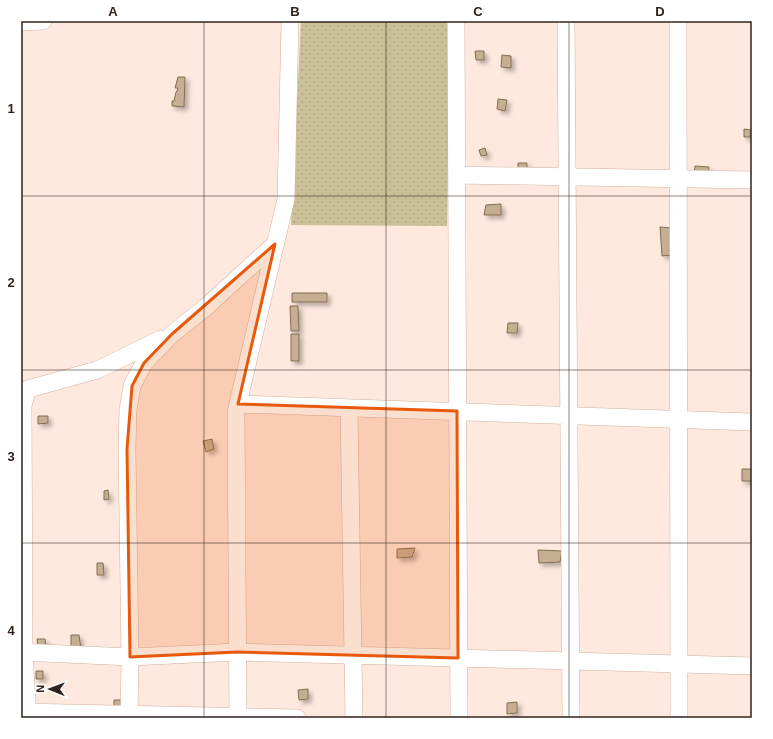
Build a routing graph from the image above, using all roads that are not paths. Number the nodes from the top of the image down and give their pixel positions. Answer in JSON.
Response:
{"nodes":[{"id":1,"x":43,"y":21,"type":"edge"},
{"id":2,"x":290,"y":21,"type":"edge"},
{"id":3,"x":456,"y":21,"type":"edge"},
{"id":4,"x":566,"y":21,"type":"edge"},
{"id":5,"x":678,"y":21,"type":"edge"},
{"id":6,"x":21,"y":22,"type":"edge"},
{"id":7,"x":457,"y":174,"type":"junction"},
{"id":8,"x":567,"y":176,"type":"junction"},
{"id":9,"x":679,"y":178,"type":"junction"},
{"id":10,"x":752,"y":180,"type":"edge"},
{"id":11,"x":275,"y":244,"type":"junction"},
{"id":12,"x":172,"y":334,"type":"junction"},
{"id":13,"x":238,"y":404,"type":"junction"},
{"id":14,"x":349,"y":408,"type":"junction"},
{"id":15,"x":457,"y":411,"type":"junction"},
{"id":16,"x":569,"y":415,"type":"junction"},
{"id":17,"x":679,"y":419,"type":"junction"},
{"id":18,"x":752,"y":422,"type":"edge"},
{"id":19,"x":22,"y":652,"type":"edge"},
{"id":20,"x":237,"y":652,"type":"junction"},
{"id":21,"x":353,"y":655,"type":"junction"},
{"id":22,"x":130,"y":657,"type":"junction"},
{"id":23,"x":458,"y":658,"type":"junction"},
{"id":24,"x":570,"y":661,"type":"junction"},
{"id":25,"x":679,"y":664,"type":"junction"},
{"id":26,"x":752,"y":666,"type":"edge"},
{"id":27,"x":26,"y":714,"type":"edge"},
{"id":28,"x":129,"y":716,"type":"edge"},
{"id":29,"x":238,"y":717,"type":"edge"},
{"id":30,"x":297,"y":718,"type":"edge"},
{"id":31,"x":354,"y":718,"type":"edge"},
{"id":32,"x":459,"y":718,"type":"edge"},
{"id":33,"x":571,"y":718,"type":"edge"},
{"id":34,"x":679,"y":718,"type":"edge"}],
"edges":[{"from":1,"to":6,"type":"street"},
{"from":2,"to":11,"type":"street"},
{"from":3,"to":7,"type":"street"},
{"from":4,"to":8,"type":"street"},
{"from":5,"to":9,"type":"street"},
{"from":7,"to":8,"type":"street"},
{"from":7,"to":15,"type":"street"},
{"from":8,"to":9,"type":"street"},
{"from":8,"to":16,"type":"street"},
{"from":9,"to":10,"type":"street"},
{"from":9,"to":17,"type":"street"},
{"from":11,"to":12,"type":"street"},
{"from":11,"to":13,"type":"street"},
{"from":12,"to":19,"type":"street"},
{"from":12,"to":22,"type":"street"},
{"from":13,"to":14,"type":"street"},
{"from":13,"to":20,"type":"street"},
{"from":14,"to":15,"type":"street"},
{"from":14,"to":21,"type":"street"},
{"from":15,"to":16,"type":"street"},
{"from":15,"to":23,"type":"street"},
{"from":16,"to":17,"type":"street"},
{"from":16,"to":24,"type":"street"},
{"from":17,"to":18,"type":"street"},
{"from":17,"to":25,"type":"street"},
{"from":19,"to":22,"type":"street"},
{"from":19,"to":27,"type":"street"},
{"from":20,"to":21,"type":"street"},
{"from":20,"to":22,"type":"street"},
{"from":20,"to":29,"type":"street"},
{"from":21,"to":23,"type":"street"},
{"from":21,"to":31,"type":"street"},
{"from":22,"to":28,"type":"street"},
{"from":23,"to":24,"type":"street"},
{"from":23,"to":32,"type":"street"},
{"from":24,"to":25,"type":"street"},
{"from":24,"to":33,"type":"street"},
{"from":25,"to":26,"type":"street"},
{"from":25,"to":34,"type":"street"},
{"from":27,"to":28,"type":"street"},
{"from":28,"to":29,"type":"street"},
{"from":29,"to":30,"type":"street"}]}
